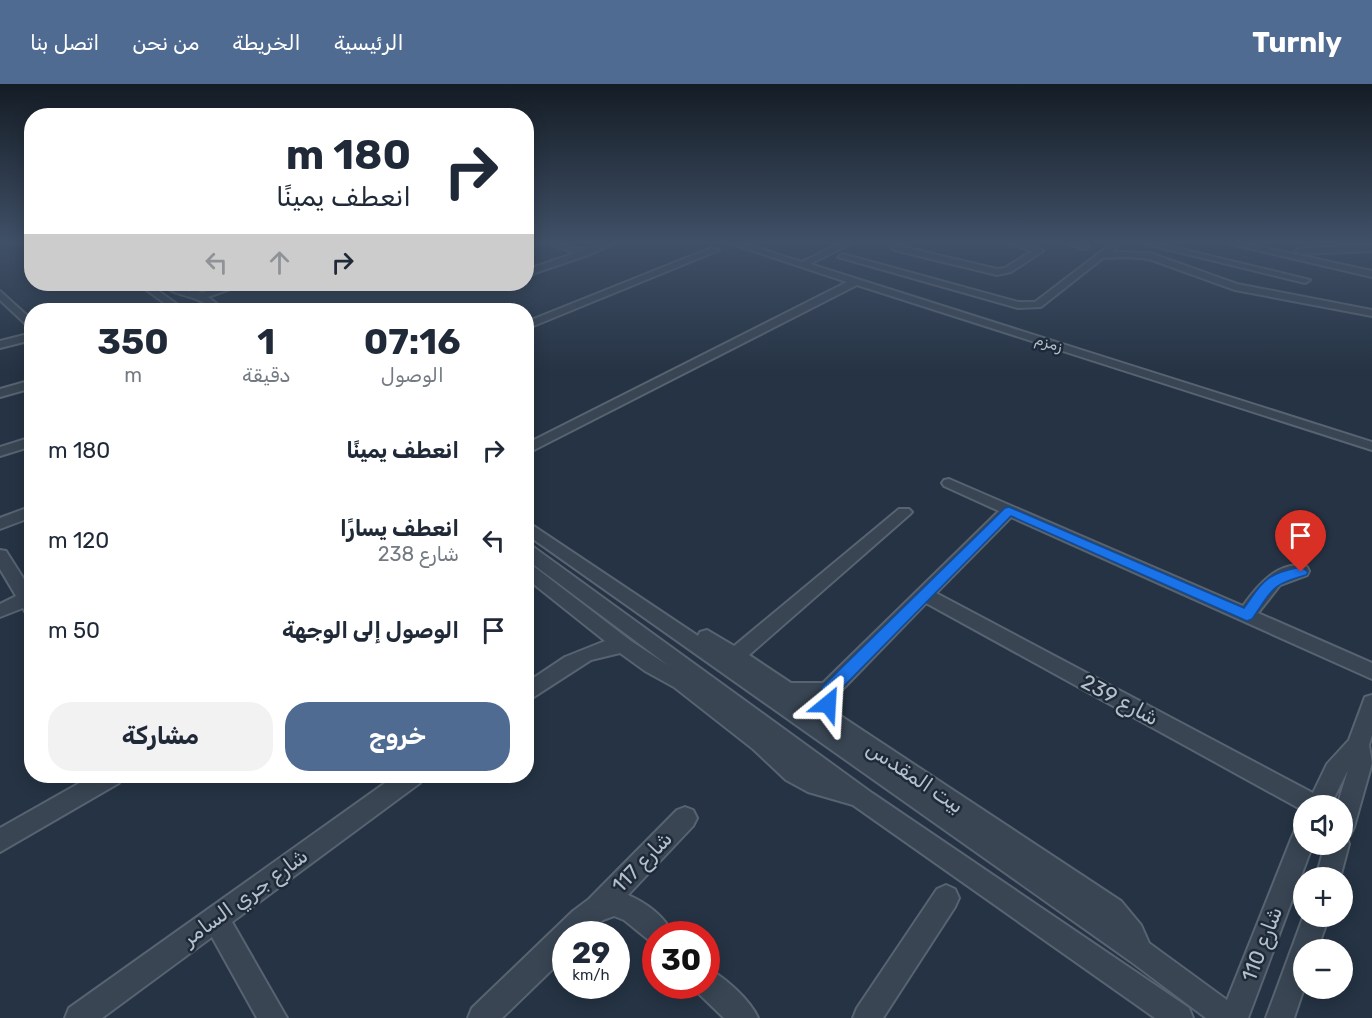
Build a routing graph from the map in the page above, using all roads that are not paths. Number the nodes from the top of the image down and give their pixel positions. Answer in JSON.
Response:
{"nodes":[{"id":1,"x":628,"y":285,"type":"edge"},
{"id":2,"x":851,"y":285,"type":"edge"},
{"id":3,"x":864,"y":285,"type":"edge"},
{"id":4,"x":908,"y":285,"type":"edge"},
{"id":5,"x":957,"y":285,"type":"edge"},
{"id":6,"x":1062,"y":285,"type":"edge"},
{"id":7,"x":1229,"y":285,"type":"edge"},
{"id":8,"x":153,"y":291,"type":"edge"},
{"id":9,"x":168,"y":291,"type":"edge"},
{"id":10,"x":177,"y":291,"type":"edge"},
{"id":11,"x":192,"y":291,"type":"edge"},
{"id":12,"x":210,"y":291,"type":"edge"},
{"id":13,"x":0,"y":294,"type":"edge"},
{"id":14,"x":196,"y":294,"type":"junction"},
{"id":15,"x":892,"y":294,"type":"junction"},
{"id":16,"x":170,"y":303,"type":"edge"},
{"id":17,"x":185,"y":303,"type":"edge"},
{"id":18,"x":210,"y":303,"type":"edge"},
{"id":19,"x":5,"y":305,"type":"edge"},
{"id":20,"x":1372,"y":313,"type":"edge"},
{"id":21,"x":24,"y":320,"type":"edge"},
{"id":22,"x":534,"y":323,"type":"edge"},
{"id":23,"x":24,"y":338,"type":"edge"},
{"id":24,"x":0,"y":345,"type":"edge"},
{"id":25,"x":24,"y":386,"type":"edge"},
{"id":26,"x":0,"y":393,"type":"edge"},
{"id":27,"x":24,"y":444,"type":"edge"},
{"id":28,"x":534,"y":446,"type":"edge"},
{"id":29,"x":1372,"y":446,"type":"edge"},
{"id":30,"x":0,"y":452,"type":"edge"},
{"id":31,"x":949,"y":483,"type":"dead end"},
{"id":32,"x":1009,"y":510,"type":"junction"},
{"id":33,"x":904,"y":512,"type":"dead end"},
{"id":34,"x":24,"y":515,"type":"edge"},
{"id":35,"x":534,"y":521,"type":"edge"},
{"id":36,"x":0,"y":524,"type":"edge"},
{"id":37,"x":534,"y":532,"type":"edge"},
{"id":38,"x":0,"y":555,"type":"edge"},
{"id":39,"x":534,"y":556,"type":"edge"},
{"id":40,"x":552,"y":569,"type":"junction"},
{"id":41,"x":1301,"y":572,"type":"dead end"},
{"id":42,"x":534,"y":576,"type":"edge"},
{"id":43,"x":925,"y":595,"type":"junction"},
{"id":44,"x":24,"y":596,"type":"edge"},
{"id":45,"x":563,"y":600,"type":"junction"},
{"id":46,"x":24,"y":605,"type":"edge"},
{"id":47,"x":0,"y":611,"type":"edge"},
{"id":48,"x":1247,"y":615,"type":"junction"},
{"id":49,"x":594,"y":622,"type":"junction"},
{"id":50,"x":624,"y":646,"type":"junction"},
{"id":51,"x":585,"y":653,"type":"junction"},
{"id":52,"x":735,"y":656,"type":"junction"},
{"id":53,"x":1372,"y":671,"type":"edge"},
{"id":54,"x":534,"y":688,"type":"edge"},
{"id":55,"x":787,"y":691,"type":"junction"},
{"id":56,"x":828,"y":691,"type":"junction"},
{"id":57,"x":1372,"y":703,"type":"edge"},
{"id":58,"x":834,"y":723,"type":"junction"},
{"id":59,"x":1358,"y":745,"type":"junction"},
{"id":60,"x":99,"y":783,"type":"edge"},
{"id":61,"x":402,"y":783,"type":"edge"},
{"id":62,"x":1297,"y":795,"type":"edge"},
{"id":63,"x":1323,"y":795,"type":"edge"},
{"id":64,"x":1352,"y":795,"type":"edge"},
{"id":65,"x":864,"y":800,"type":"junction"},
{"id":66,"x":685,"y":818,"type":"dead end"},
{"id":67,"x":0,"y":841,"type":"edge"},
{"id":68,"x":1297,"y":855,"type":"edge"},
{"id":69,"x":946,"y":898,"type":"dead end"},
{"id":70,"x":611,"y":906,"type":"junction"},
{"id":71,"x":215,"y":918,"type":"junction"},
{"id":72,"x":589,"y":921,"type":"edge"},
{"id":73,"x":645,"y":921,"type":"edge"},
{"id":74,"x":552,"y":950,"type":"edge"},
{"id":75,"x":1139,"y":952,"type":"junction"},
{"id":76,"x":1293,"y":981,"type":"edge"},
{"id":77,"x":720,"y":995,"type":"edge"},
{"id":78,"x":79,"y":1018,"type":"edge"},
{"id":79,"x":273,"y":1018,"type":"edge"},
{"id":80,"x":482,"y":1018,"type":"edge"},
{"id":81,"x":744,"y":1018,"type":"edge"},
{"id":82,"x":867,"y":1018,"type":"edge"},
{"id":83,"x":1179,"y":1018,"type":"edge"},
{"id":84,"x":1229,"y":1018,"type":"edge"},
{"id":85,"x":1234,"y":1018,"type":"edge"},
{"id":86,"x":1280,"y":1018,"type":"edge"}],
"edges":[{"from":1,"to":22,"type":"street"},
{"from":2,"to":28,"type":"street"},
{"from":3,"to":15,"type":"street","name":"زمزم"},
{"from":4,"to":15,"type":"street"},
{"from":5,"to":6,"type":"street"},
{"from":7,"to":20,"type":"street"},
{"from":8,"to":16,"type":"street"},
{"from":9,"to":17,"type":"street"},
{"from":10,"to":14,"type":"street"},
{"from":11,"to":14,"type":"street"},
{"from":12,"to":14,"type":"street"},
{"from":13,"to":19,"type":"street"},
{"from":14,"to":18,"type":"street"},
{"from":15,"to":29,"type":"street","name":"زمزم"},
{"from":19,"to":21,"type":"street"},
{"from":23,"to":24,"type":"street"},
{"from":25,"to":26,"type":"street"},
{"from":27,"to":30,"type":"street"},
{"from":31,"to":32,"type":"street"},
{"from":32,"to":43,"type":"street"},
{"from":32,"to":48,"type":"street"},
{"from":33,"to":52,"type":"street"},
{"from":34,"to":36,"type":"street"},
{"from":35,"to":52,"type":"street","name":"بيت المقدس"},
{"from":37,"to":75,"type":"street","name":"بيت المقدس"},
{"from":38,"to":44,"type":"street"},
{"from":39,"to":40,"type":"street"},
{"from":40,"to":45,"type":"street"},
{"from":40,"to":65,"type":"street"},
{"from":41,"to":48,"type":"street"},
{"from":42,"to":45,"type":"street"},
{"from":43,"to":56,"type":"street"},
{"from":43,"to":62,"type":"street","name":"شارع 239"},
{"from":45,"to":49,"type":"street"},
{"from":46,"to":47,"type":"street"},
{"from":48,"to":53,"type":"street"},
{"from":49,"to":50,"type":"street"},
{"from":49,"to":51,"type":"street"},
{"from":50,"to":51,"type":"street"},
{"from":50,"to":65,"type":"street"},
{"from":51,"to":54,"type":"street"},
{"from":52,"to":55,"type":"street","name":"بيت المقدس"},
{"from":55,"to":56,"type":"street"},
{"from":55,"to":58,"type":"street","name":"بيت المقدس"},
{"from":56,"to":58,"type":"street"},
{"from":57,"to":59,"type":"street"},
{"from":58,"to":75,"type":"street","name":"بيت المقدس"},
{"from":59,"to":63,"type":"street"},
{"from":59,"to":64,"type":"street"},
{"from":60,"to":67,"type":"street"},
{"from":61,"to":71,"type":"street","name":"شارع جري السامر"},
{"from":65,"to":83,"type":"street"},
{"from":66,"to":70,"type":"street","name":"شارع 117"},
{"from":68,"to":85,"type":"street","name":"شارع 110"},
{"from":69,"to":82,"type":"street"},
{"from":70,"to":72,"type":"street","name":"شارع 117"},
{"from":70,"to":73,"type":"street"},
{"from":71,"to":78,"type":"street","name":"شارع جري السامر"},
{"from":71,"to":79,"type":"street"},
{"from":74,"to":80,"type":"street","name":"شارع 117"},
{"from":75,"to":84,"type":"street","name":"بيت المقدس"},
{"from":76,"to":86,"type":"street"},
{"from":77,"to":81,"type":"street"}]}
